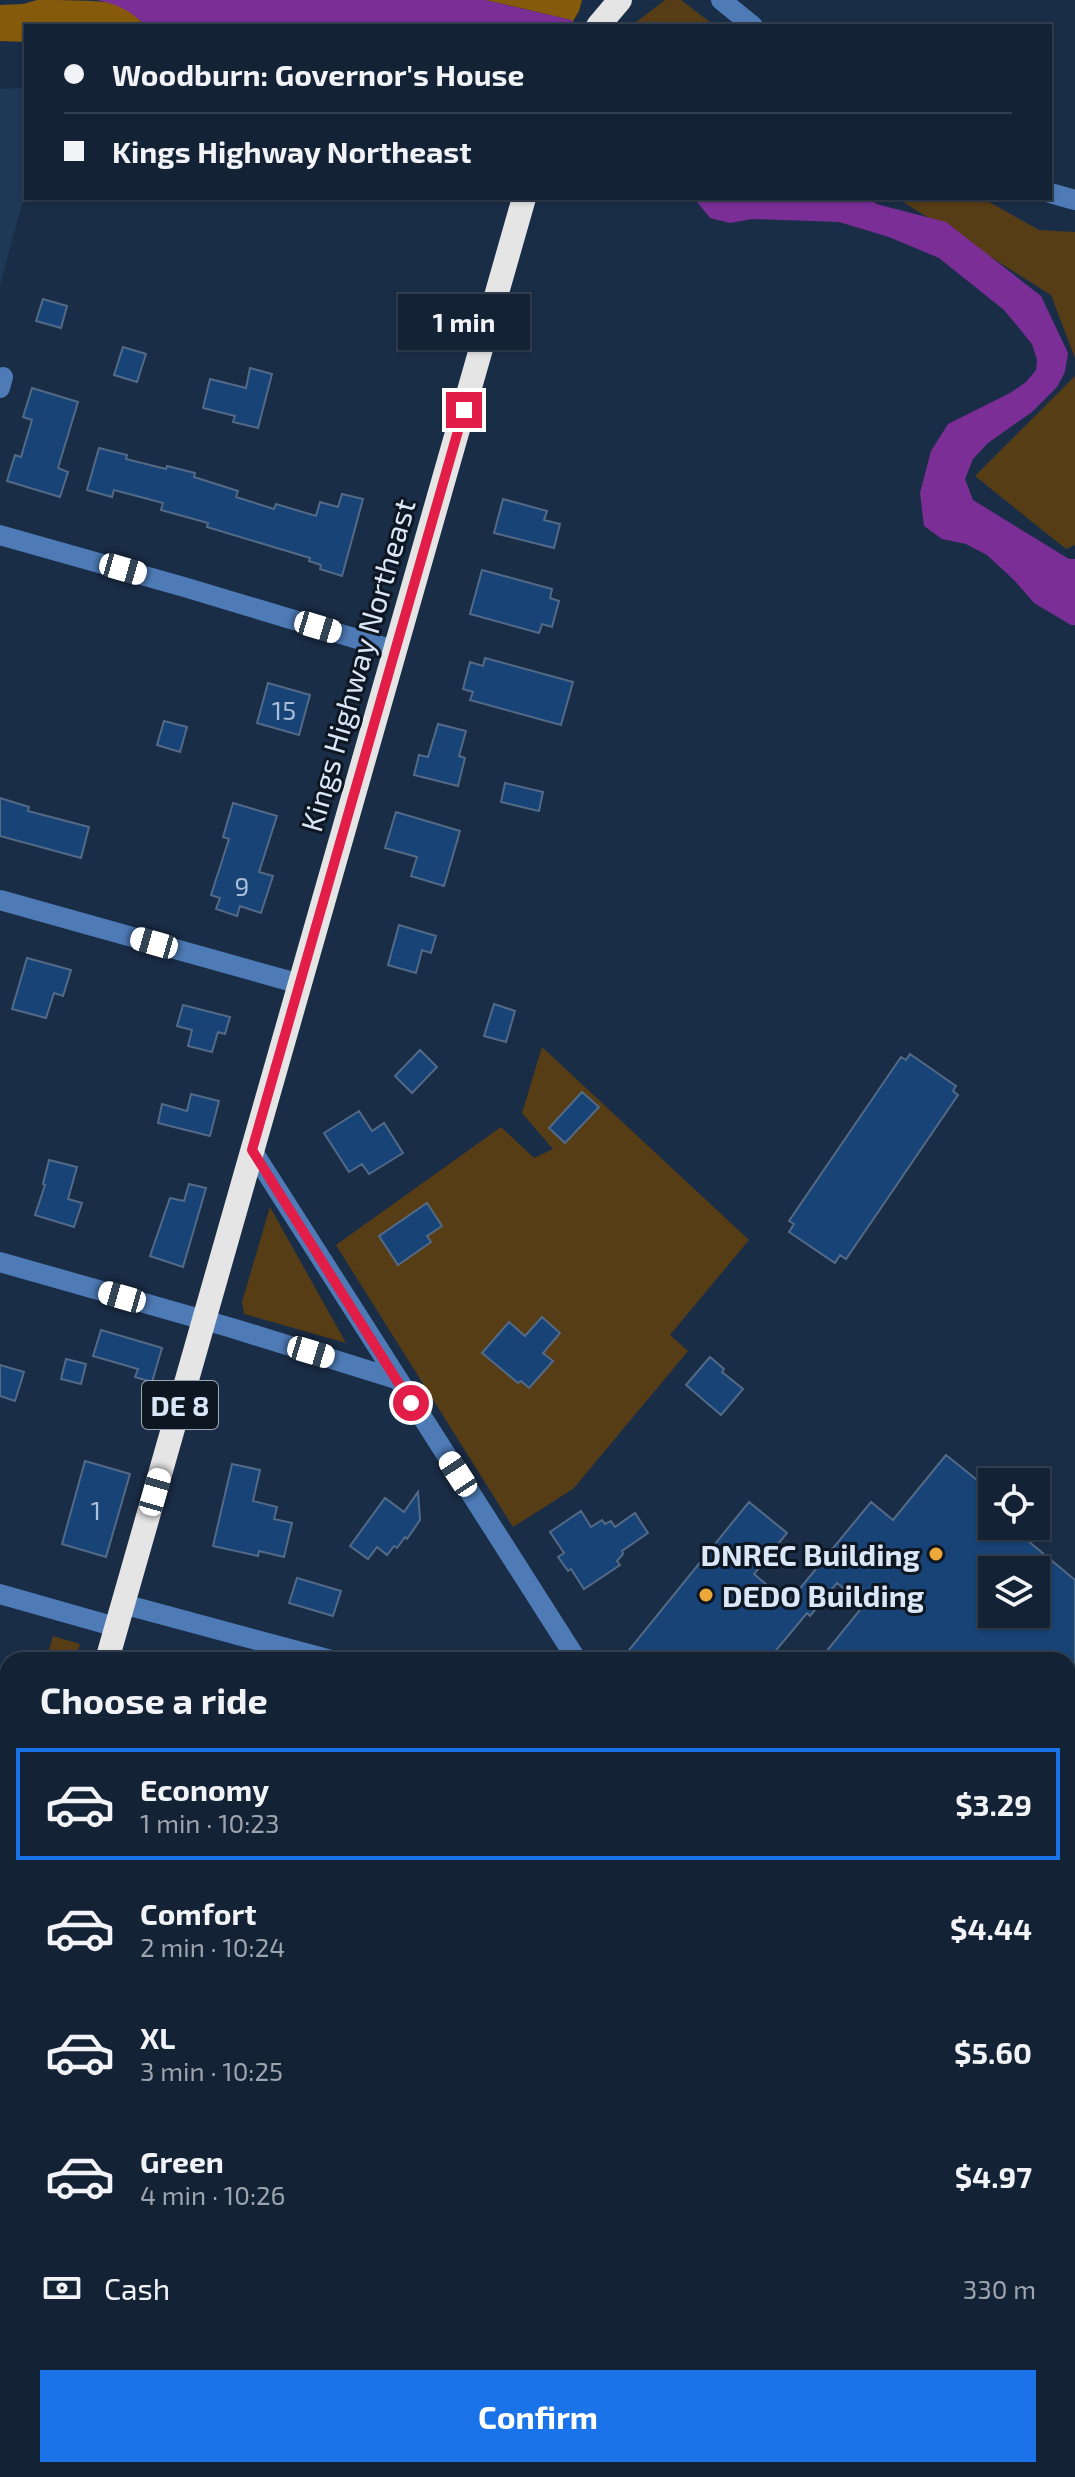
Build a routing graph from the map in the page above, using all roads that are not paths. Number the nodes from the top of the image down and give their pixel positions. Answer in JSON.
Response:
{"nodes":[{"id":1,"x":620,"y":0,"type":"edge"},
{"id":2,"x":721,"y":0,"type":"edge"},
{"id":3,"x":600,"y":16,"type":"edge"},
{"id":4,"x":751,"y":24,"type":"edge"},
{"id":5,"x":1052,"y":194,"type":"edge"},
{"id":6,"x":523,"y":200,"type":"edge"},
{"id":7,"x":1075,"y":200,"type":"edge"},
{"id":8,"x":0,"y":535,"type":"edge"},
{"id":9,"x":394,"y":650,"type":"junction"},
{"id":10,"x":0,"y":900,"type":"edge"},
{"id":11,"x":300,"y":984,"type":"junction"},
{"id":12,"x":252,"y":1150,"type":"junction"},
{"id":13,"x":0,"y":1262,"type":"edge"},
{"id":14,"x":205,"y":1320,"type":"junction"},
{"id":15,"x":396,"y":1379,"type":"junction"},
{"id":16,"x":0,"y":1594,"type":"edge"},
{"id":17,"x":120,"y":1615,"type":"junction"},
{"id":18,"x":109,"y":1652,"type":"edge"},
{"id":19,"x":293,"y":1652,"type":"edge"},
{"id":20,"x":572,"y":1652,"type":"edge"}],
"edges":[{"from":1,"to":3,"type":"highway"},
{"from":2,"to":4,"type":"street"},
{"from":5,"to":7,"type":"street"},
{"from":6,"to":9,"type":"highway","name":"Kings Highway Northeast","number":"DE 8"},
{"from":8,"to":9,"type":"street"},
{"from":9,"to":11,"type":"highway","name":"Kings Highway Northeast","number":"DE 8"},
{"from":10,"to":11,"type":"street"},
{"from":11,"to":12,"type":"highway","name":"Kings Highway Northeast","number":"DE 8"},
{"from":12,"to":14,"type":"highway","number":"DE 8"},
{"from":12,"to":15,"type":"street"},
{"from":13,"to":14,"type":"street"},
{"from":14,"to":15,"type":"street"},
{"from":14,"to":17,"type":"highway","number":"DE 8"},
{"from":15,"to":20,"type":"street"},
{"from":16,"to":17,"type":"street"},
{"from":17,"to":18,"type":"highway","number":"DE 8"},
{"from":17,"to":19,"type":"street"}]}
